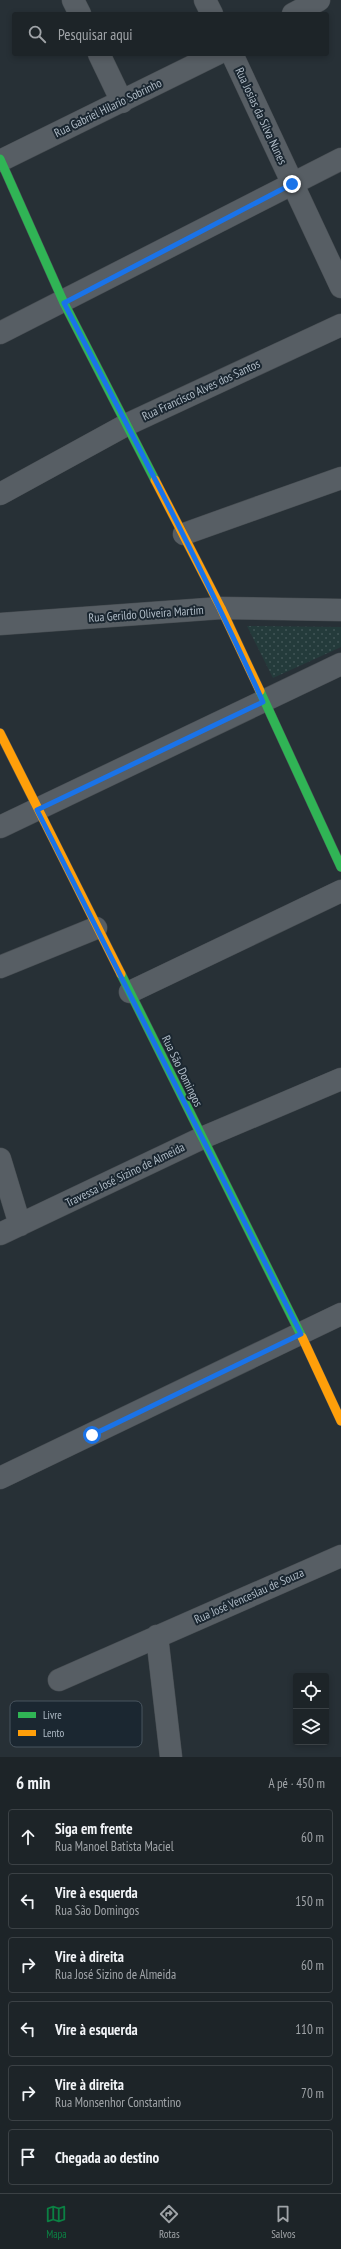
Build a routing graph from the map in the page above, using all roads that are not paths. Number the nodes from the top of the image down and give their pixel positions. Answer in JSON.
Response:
{"nodes":[{"id":1,"x":73,"y":0,"type":"edge"},
{"id":2,"x":205,"y":0,"type":"edge"},
{"id":3,"x":319,"y":0,"type":"edge"},
{"id":4,"x":79,"y":12,"type":"edge"},
{"id":5,"x":211,"y":12,"type":"edge"},
{"id":6,"x":297,"y":12,"type":"edge"},
{"id":7,"x":100,"y":56,"type":"edge"},
{"id":8,"x":213,"y":56,"type":"edge"},
{"id":9,"x":233,"y":56,"type":"edge"},
{"id":10,"x":122,"y":102,"type":"junction"},
{"id":11,"x":341,"y":159,"type":"edge"},
{"id":12,"x":0,"y":160,"type":"edge"},
{"id":13,"x":292,"y":184,"type":"junction"},
{"id":14,"x":341,"y":287,"type":"edge"},
{"id":15,"x":64,"y":303,"type":"junction"},
{"id":16,"x":341,"y":325,"type":"edge"},
{"id":17,"x":0,"y":333,"type":"edge"},
{"id":18,"x":126,"y":425,"type":"junction"},
{"id":19,"x":341,"y":478,"type":"edge"},
{"id":20,"x":0,"y":494,"type":"edge"},
{"id":21,"x":184,"y":534,"type":"junction"},
{"id":22,"x":221,"y":608,"type":"junction"},
{"id":23,"x":341,"y":610,"type":"edge"},
{"id":24,"x":0,"y":624,"type":"edge"},
{"id":25,"x":341,"y":664,"type":"edge"},
{"id":26,"x":263,"y":702,"type":"junction"},
{"id":27,"x":0,"y":733,"type":"edge"},
{"id":28,"x":37,"y":810,"type":"junction"},
{"id":29,"x":0,"y":827,"type":"edge"},
{"id":30,"x":341,"y":866,"type":"edge"},
{"id":31,"x":341,"y":891,"type":"edge"},
{"id":32,"x":96,"y":928,"type":"junction"},
{"id":33,"x":0,"y":966,"type":"edge"},
{"id":34,"x":130,"y":992,"type":"junction"},
{"id":35,"x":341,"y":1079,"type":"edge"},
{"id":36,"x":202,"y":1138,"type":"junction"},
{"id":37,"x":0,"y":1159,"type":"edge"},
{"id":38,"x":20,"y":1225,"type":"junction"},
{"id":39,"x":0,"y":1234,"type":"edge"},
{"id":40,"x":341,"y":1314,"type":"edge"},
{"id":41,"x":301,"y":1334,"type":"junction"},
{"id":42,"x":341,"y":1421,"type":"edge"},
{"id":43,"x":0,"y":1478,"type":"edge"},
{"id":44,"x":341,"y":1556,"type":"edge"},
{"id":45,"x":157,"y":1636,"type":"junction"},
{"id":46,"x":59,"y":1680,"type":"dead end"},
{"id":47,"x":171,"y":1757,"type":"edge"}],
"edges":[{"from":1,"to":4,"type":"street"},
{"from":2,"to":5,"type":"street"},
{"from":3,"to":6,"type":"street"},
{"from":7,"to":10,"type":"street"},
{"from":8,"to":10,"type":"street","name":"Rua Gabriel Hilario Sobrinho"},
{"from":9,"to":13,"type":"street","name":"Rua Josias da Silva Nunes"},
{"from":10,"to":12,"type":"street","name":"Rua Gabriel Hilario Sobrinho"},
{"from":11,"to":13,"type":"street"},
{"from":12,"to":15,"type":"street"},
{"from":13,"to":14,"type":"street","name":"Rua Josias da Silva Nunes"},
{"from":13,"to":15,"type":"street"},
{"from":15,"to":17,"type":"street"},
{"from":15,"to":18,"type":"street"},
{"from":16,"to":18,"type":"street","name":"Rua Francisco Alves dos Santos"},
{"from":18,"to":20,"type":"street","name":"Rua Francisco Alves dos Santos"},
{"from":18,"to":21,"type":"street"},
{"from":19,"to":21,"type":"street"},
{"from":21,"to":22,"type":"street"},
{"from":22,"to":23,"type":"street","name":"Rua Gerildo Oliveira Martim"},
{"from":22,"to":24,"type":"street","name":"Rua Gerildo Oliveira Martim"},
{"from":22,"to":26,"type":"street"},
{"from":25,"to":26,"type":"street"},
{"from":26,"to":28,"type":"street"},
{"from":26,"to":30,"type":"street"},
{"from":27,"to":28,"type":"street","name":"Rua São Domingos"},
{"from":28,"to":29,"type":"street"},
{"from":28,"to":32,"type":"street","name":"Rua São Domingos"},
{"from":31,"to":34,"type":"street"},
{"from":32,"to":33,"type":"street"},
{"from":32,"to":34,"type":"street","name":"Rua São Domingos"},
{"from":34,"to":36,"type":"street","name":"Rua São Domingos"},
{"from":35,"to":36,"type":"street","name":"Travessa José Sizino de Almeida"},
{"from":36,"to":38,"type":"street","name":"Travessa José Sizino de Almeida"},
{"from":36,"to":41,"type":"street","name":"Rua São Domingos"},
{"from":37,"to":38,"type":"street"},
{"from":38,"to":39,"type":"street","name":"Travessa José Sizino de Almeida"},
{"from":40,"to":41,"type":"street"},
{"from":41,"to":42,"type":"street","name":"Rua São Domingos"},
{"from":41,"to":43,"type":"street"},
{"from":44,"to":45,"type":"street","name":"Rua José Venceslau de Souza"},
{"from":45,"to":46,"type":"street","name":"Rua José Venceslau de Souza"},
{"from":45,"to":47,"type":"street"}]}
